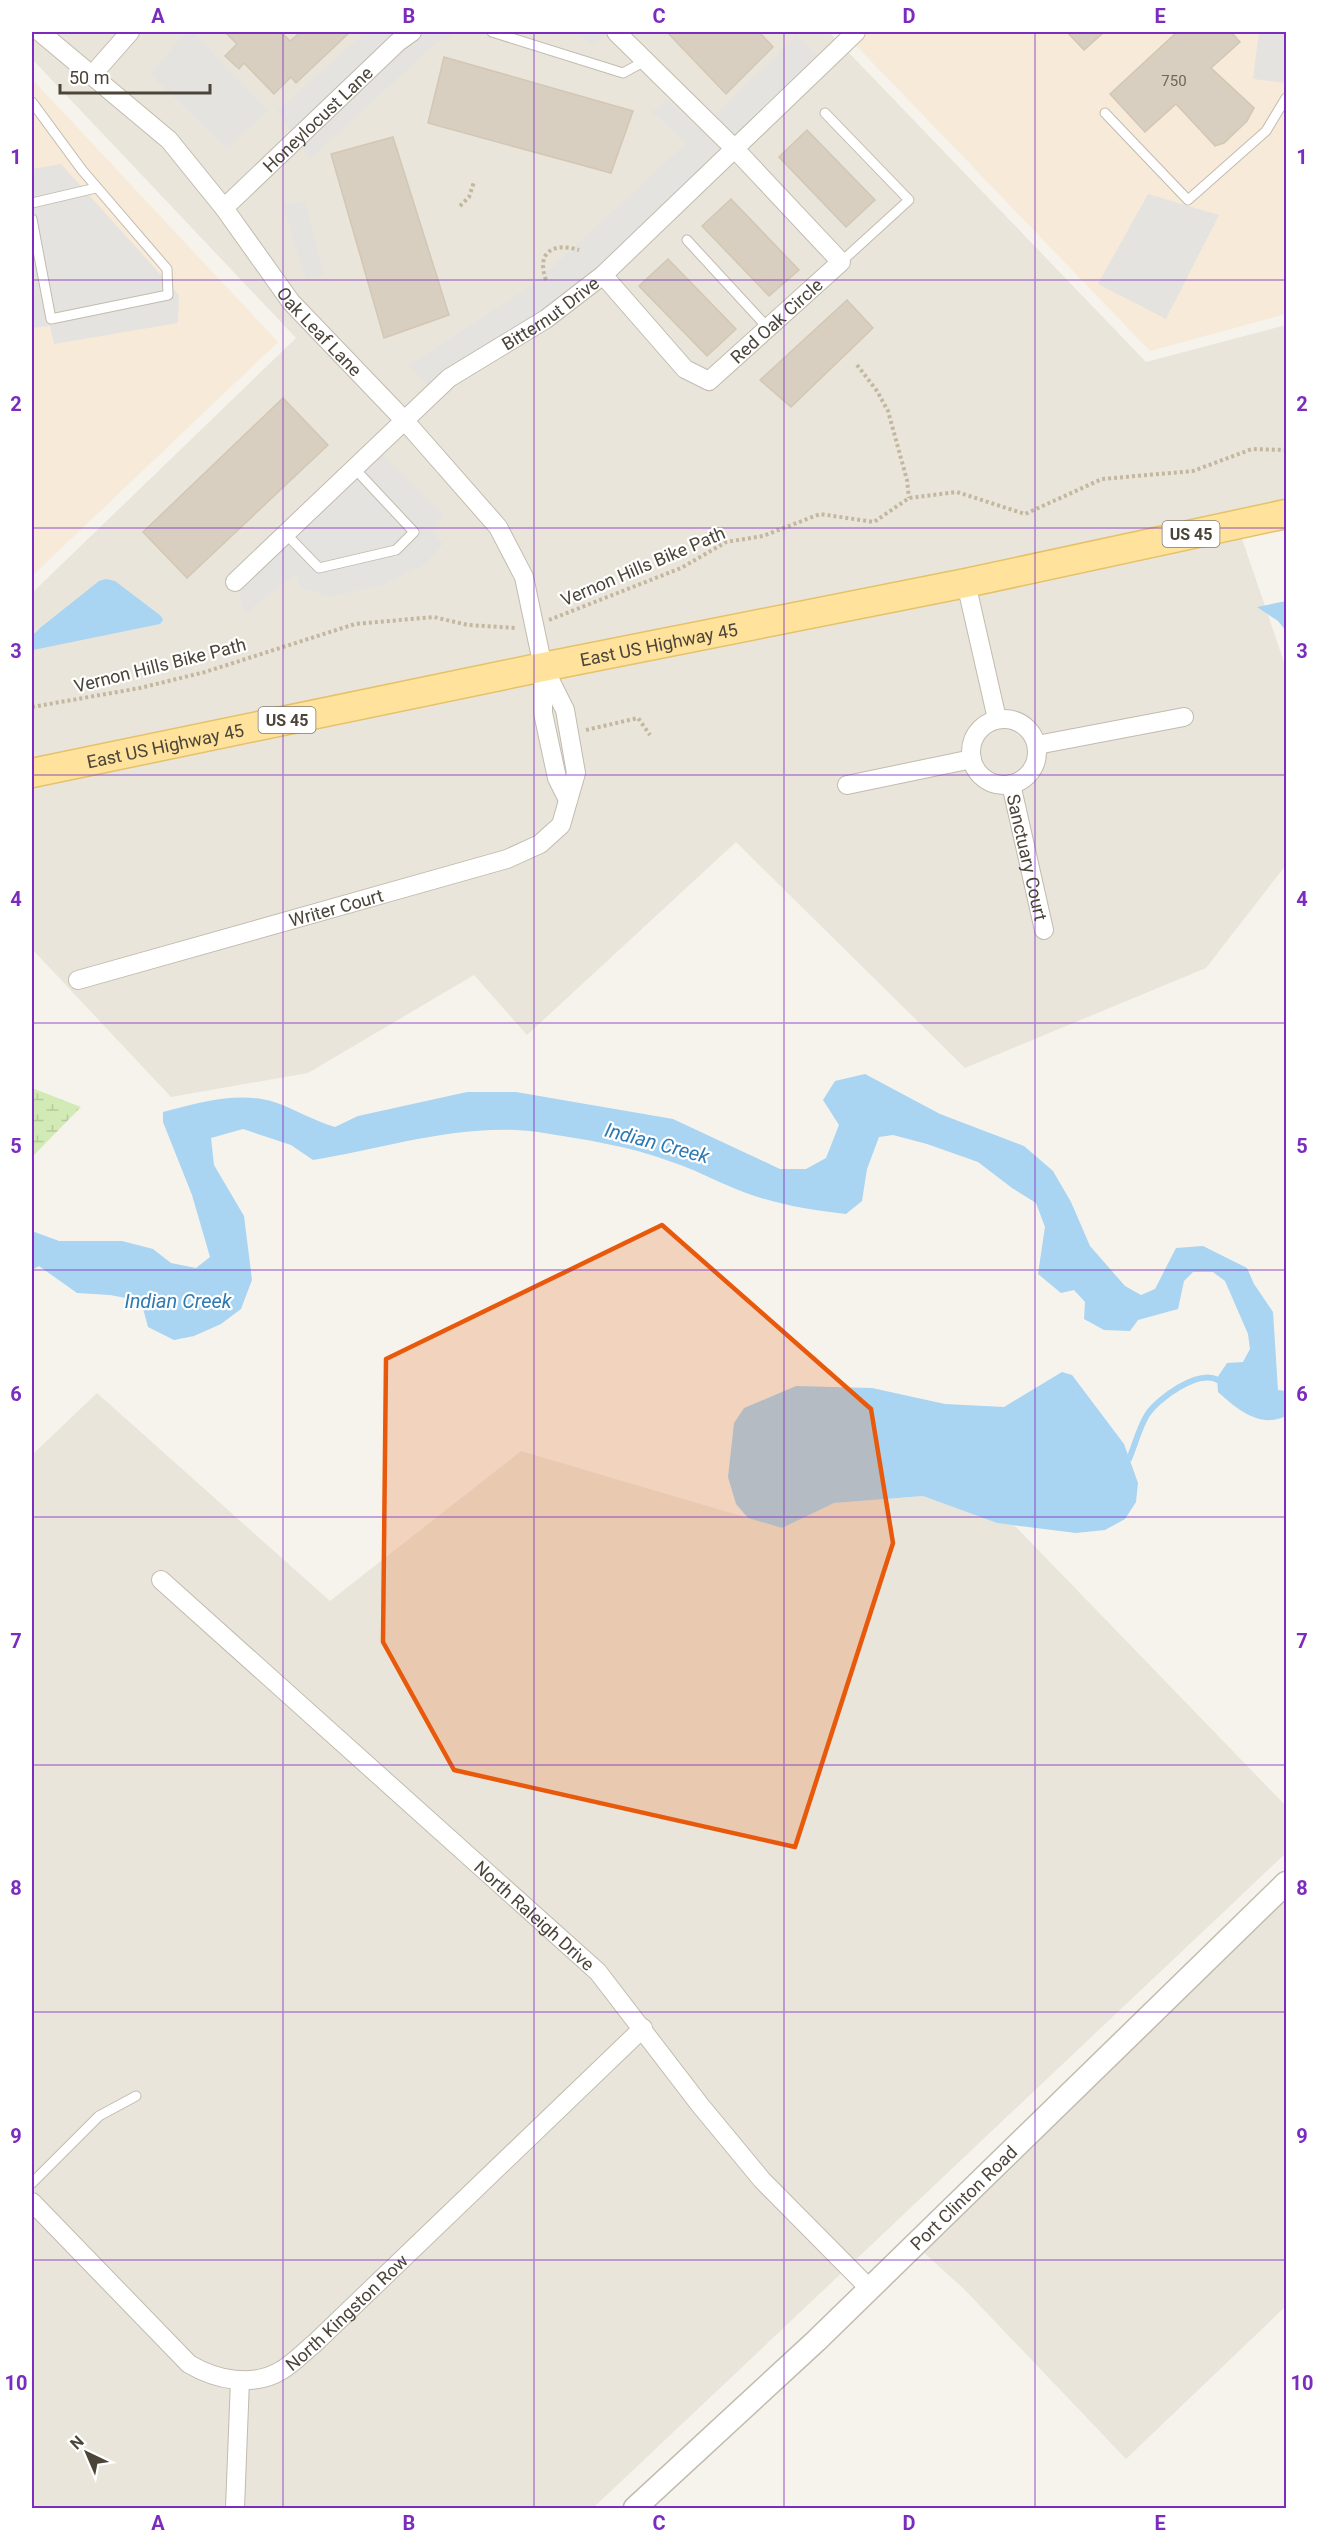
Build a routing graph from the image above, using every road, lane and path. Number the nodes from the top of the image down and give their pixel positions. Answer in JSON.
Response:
{"nodes":[{"id":1,"x":40,"y":32,"type":"edge"},
{"id":2,"x":130,"y":32,"type":"edge"},
{"id":3,"x":412,"y":32,"type":"edge"},
{"id":4,"x":492,"y":32,"type":"edge"},
{"id":5,"x":616,"y":32,"type":"edge"},
{"id":6,"x":856,"y":32,"type":"edge"},
{"id":7,"x":645,"y":61,"type":"junction"},
{"id":8,"x":93,"y":74,"type":"junction"},
{"id":9,"x":1287,"y":98,"type":"edge"},
{"id":10,"x":32,"y":102,"type":"edge"},
{"id":11,"x":825,"y":113,"type":"dead end"},
{"id":12,"x":1105,"y":113,"type":"dead end"},
{"id":13,"x":734,"y":148,"type":"junction"},
{"id":14,"x":474,"y":182,"type":"dead end"},
{"id":15,"x":96,"y":188,"type":"junction"},
{"id":16,"x":32,"y":203,"type":"edge"},
{"id":17,"x":460,"y":206,"type":"dead end"},
{"id":18,"x":224,"y":208,"type":"junction"},
{"id":19,"x":32,"y":219,"type":"edge"},
{"id":20,"x":687,"y":240,"type":"dead end"},
{"id":21,"x":579,"y":250,"type":"dead end"},
{"id":22,"x":841,"y":262,"type":"junction"},
{"id":23,"x":603,"y":275,"type":"junction"},
{"id":24,"x":546,"y":280,"type":"dead end"},
{"id":25,"x":768,"y":328,"type":"junction"},
{"id":26,"x":857,"y":364,"type":"dead end"},
{"id":27,"x":405,"y":421,"type":"junction"},
{"id":28,"x":1287,"y":450,"type":"edge"},
{"id":29,"x":355,"y":469,"type":"junction"},
{"id":30,"x":909,"y":498,"type":"junction"},
{"id":31,"x":1287,"y":514,"type":"edge"},
{"id":32,"x":286,"y":534,"type":"junction"},
{"id":33,"x":235,"y":582,"type":"dead end"},
{"id":34,"x":966,"y":583,"type":"junction"},
{"id":35,"x":534,"y":626,"type":"junction"},
{"id":36,"x":543,"y":667,"type":"junction"},
{"id":37,"x":32,"y":707,"type":"edge"},
{"id":38,"x":1184,"y":717,"type":"dead end"},
{"id":39,"x":997,"y":719,"type":"junction"},
{"id":40,"x":576,"y":733,"type":"dead end"},
{"id":41,"x":650,"y":735,"type":"dead end"},
{"id":42,"x":1037,"y":745,"type":"junction"},
{"id":43,"x":972,"y":759,"type":"junction"},
{"id":44,"x":32,"y":773,"type":"edge"},
{"id":45,"x":1011,"y":784,"type":"junction"},
{"id":46,"x":847,"y":785,"type":"dead end"},
{"id":47,"x":1044,"y":930,"type":"dead end"},
{"id":48,"x":78,"y":980,"type":"dead end"},
{"id":49,"x":161,"y":1580,"type":"dead end"},
{"id":50,"x":1287,"y":1883,"type":"edge"},
{"id":51,"x":643,"y":2028,"type":"junction"},
{"id":52,"x":136,"y":2096,"type":"dead end"},
{"id":53,"x":32,"y":2183,"type":"edge"},
{"id":54,"x":32,"y":2202,"type":"edge"},
{"id":55,"x":869,"y":2288,"type":"junction"},
{"id":56,"x":240,"y":2380,"type":"junction"},
{"id":57,"x":235,"y":2508,"type":"edge"},
{"id":58,"x":635,"y":2508,"type":"edge"}],
"edges":[{"from":1,"to":8,"type":"street","name":"Oak Leaf Lane"},
{"from":2,"to":8,"type":"street"},
{"from":3,"to":18,"type":"street","name":"Honeylocust Lane"},
{"from":4,"to":7,"type":"lane"},
{"from":5,"to":7,"type":"street"},
{"from":6,"to":13,"type":"street","name":"Bitternut Drive"},
{"from":7,"to":13,"type":"street"},
{"from":8,"to":18,"type":"street","name":"Oak Leaf Lane"},
{"from":9,"to":12,"type":"lane"},
{"from":10,"to":15,"type":"lane"},
{"from":11,"to":22,"type":"lane"},
{"from":13,"to":22,"type":"street"},
{"from":13,"to":23,"type":"street","name":"Bitternut Drive"},
{"from":14,"to":17,"type":"path"},
{"from":15,"to":16,"type":"lane"},
{"from":15,"to":19,"type":"lane"},
{"from":18,"to":27,"type":"street","name":"Oak Leaf Lane"},
{"from":20,"to":25,"type":"lane"},
{"from":21,"to":24,"type":"path"},
{"from":22,"to":25,"type":"street","name":"Red Oak Circle"},
{"from":23,"to":25,"type":"street","name":"Red Oak Circle"},
{"from":23,"to":27,"type":"street","name":"Bitternut Drive"},
{"from":26,"to":30,"type":"path"},
{"from":27,"to":29,"type":"street","name":"Bitternut Drive"},
{"from":27,"to":35,"type":"street","name":"Oak Leaf Lane"},
{"from":28,"to":30,"type":"path","name":"Vernon Hills Bike Path"},
{"from":29,"to":32,"type":"street","name":"Bitternut Drive"},
{"from":29,"to":32,"type":"lane"},
{"from":30,"to":35,"type":"path","name":"Vernon Hills Bike Path"},
{"from":31,"to":34,"type":"main road","name":"East US Highway 45","number":"US 45"},
{"from":32,"to":33,"type":"street","name":"Bitternut Drive"},
{"from":34,"to":36,"type":"main road","name":"East US Highway 45","number":"US 45"},
{"from":34,"to":39,"type":"street"},
{"from":35,"to":36,"type":"street","name":"Oak Leaf Lane"},
{"from":35,"to":37,"type":"path","name":"Vernon Hills Bike Path"},
{"from":36,"to":44,"type":"main road","name":"East US Highway 45","number":"US 45"},
{"from":36,"to":48,"type":"street","name":"Writer Court"},
{"from":38,"to":42,"type":"street"},
{"from":39,"to":42,"type":"street"},
{"from":39,"to":43,"type":"street"},
{"from":40,"to":41,"type":"path"},
{"from":42,"to":45,"type":"street","name":"Sanctuary Court"},
{"from":43,"to":45,"type":"street","name":"Sanctuary Court"},
{"from":43,"to":46,"type":"street"},
{"from":45,"to":47,"type":"street","name":"Sanctuary Court"},
{"from":49,"to":51,"type":"street","name":"North Raleigh Drive"},
{"from":50,"to":55,"type":"street","name":"Port Clinton Road"},
{"from":51,"to":55,"type":"street","name":"North Raleigh Drive"},
{"from":51,"to":56,"type":"street","name":"North Kingston Row"},
{"from":52,"to":53,"type":"lane"},
{"from":54,"to":56,"type":"street","name":"North Kingston Row"},
{"from":55,"to":58,"type":"street","name":"Port Clinton Road"},
{"from":56,"to":57,"type":"street"}]}
